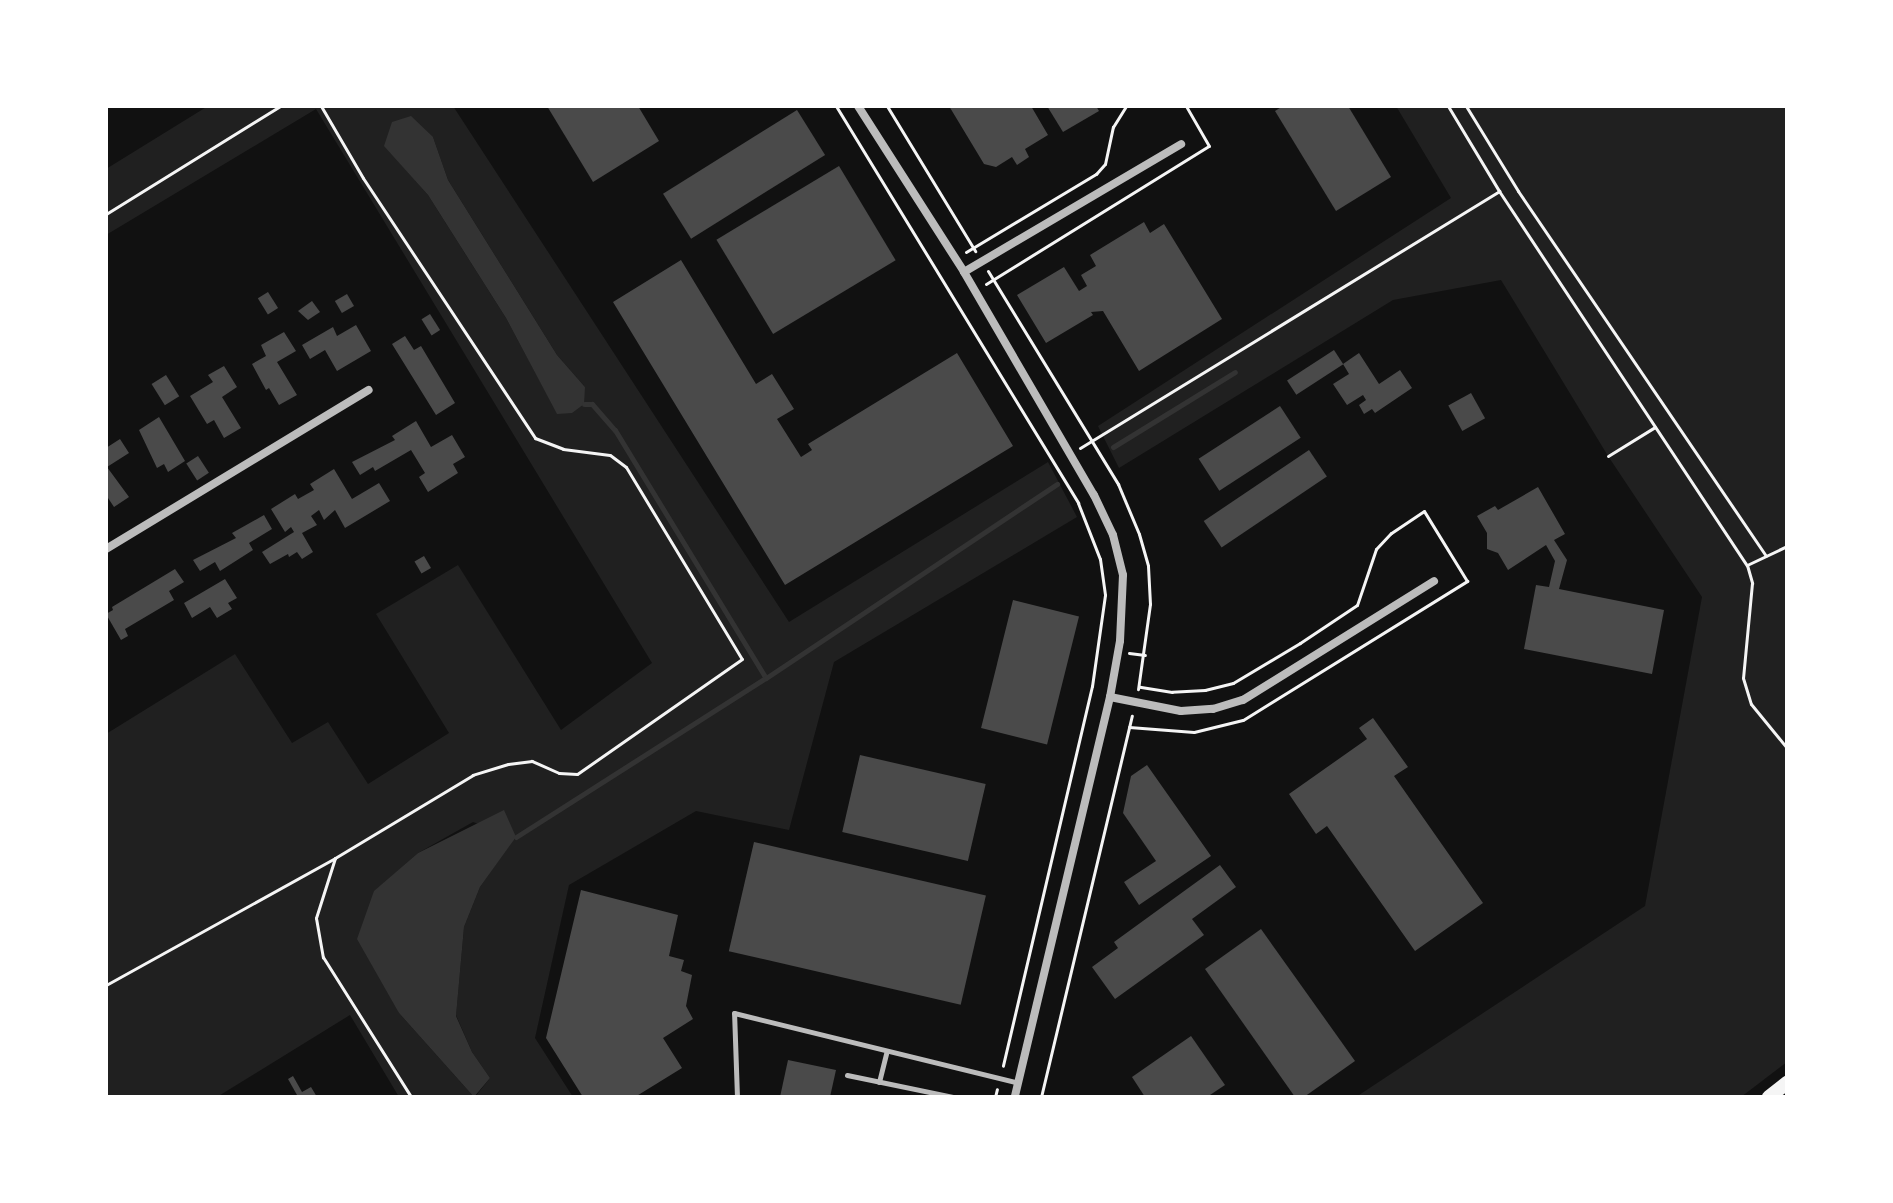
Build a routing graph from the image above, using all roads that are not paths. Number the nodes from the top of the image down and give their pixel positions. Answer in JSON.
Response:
{"nodes":[{"id":1,"x":858,"y":106,"type":"edge"},
{"id":2,"x":1181,"y":144,"type":"dead end"},
{"id":3,"x":964,"y":272,"type":"junction"},
{"id":4,"x":369,"y":390,"type":"dead end"},
{"id":5,"x":106,"y":549,"type":"edge"},
{"id":6,"x":1434,"y":581,"type":"dead end"},
{"id":7,"x":1110,"y":697,"type":"junction"},
{"id":8,"x":886,"y":1053,"type":"junction"},
{"id":9,"x":847,"y":1075,"type":"dead end"},
{"id":10,"x":879,"y":1082,"type":"junction"},
{"id":11,"x":1019,"y":1083,"type":"junction"},
{"id":12,"x":1787,"y":1083,"type":"edge"},
{"id":13,"x":737,"y":1097,"type":"edge"},
{"id":14,"x":953,"y":1097,"type":"edge"},
{"id":15,"x":1015,"y":1097,"type":"edge"},
{"id":16,"x":1769,"y":1097,"type":"edge"}],
"edges":[{"from":1,"to":3,"type":"street"},
{"from":2,"to":3,"type":"street"},
{"from":3,"to":7,"type":"street"},
{"from":4,"to":5,"type":"street"},
{"from":6,"to":7,"type":"street"},
{"from":7,"to":11,"type":"street"},
{"from":8,"to":10,"type":"lane"},
{"from":8,"to":11,"type":"lane"},
{"from":8,"to":13,"type":"lane"},
{"from":9,"to":10,"type":"lane"},
{"from":10,"to":14,"type":"lane"},
{"from":11,"to":15,"type":"street"},
{"from":12,"to":16,"type":"main road"}]}
